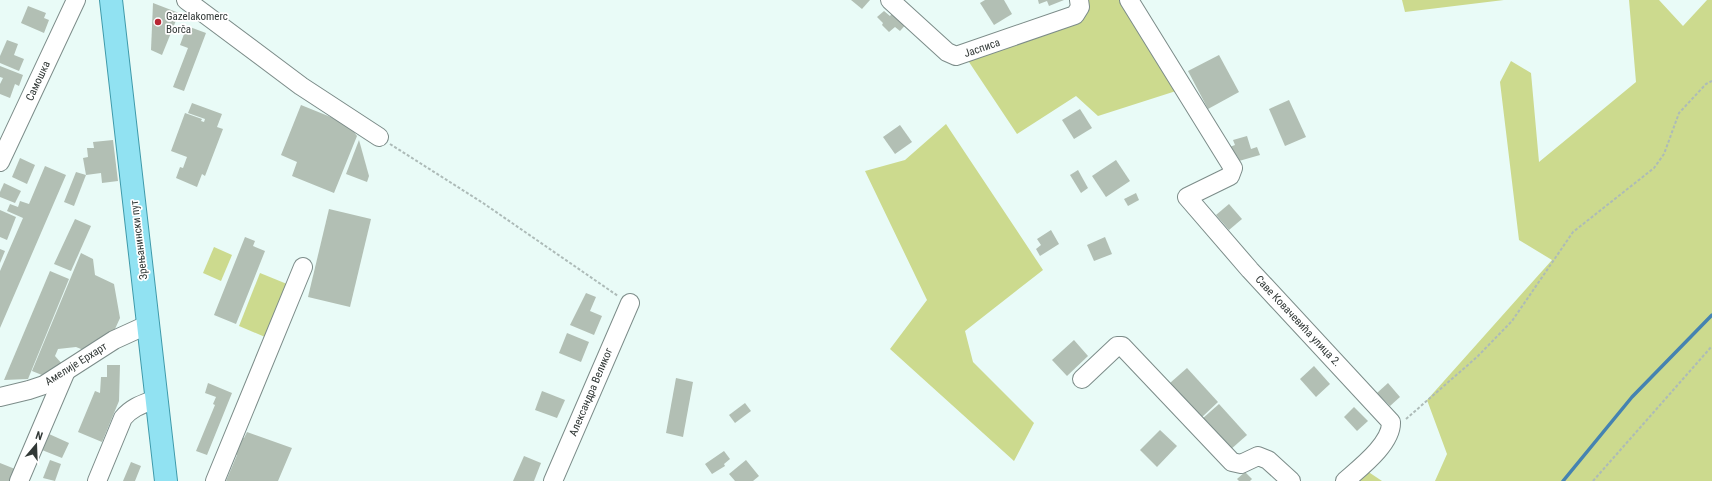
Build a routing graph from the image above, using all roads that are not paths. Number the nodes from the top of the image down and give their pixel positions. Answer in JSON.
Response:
{"nodes":[{"id":1,"x":76,"y":0,"type":"edge"},
{"id":2,"x":111,"y":0,"type":"edge"},
{"id":3,"x":126,"y":0,"type":"edge"},
{"id":4,"x":186,"y":0,"type":"edge"},
{"id":5,"x":890,"y":0,"type":"edge"},
{"id":6,"x":1080,"y":0,"type":"edge"},
{"id":7,"x":1129,"y":0,"type":"edge"},
{"id":8,"x":379,"y":137,"type":"road end"},
{"id":9,"x":0,"y":162,"type":"edge"},
{"id":10,"x":302,"y":267,"type":"dead end"},
{"id":11,"x":630,"y":304,"type":"road end"},
{"id":12,"x":149,"y":324,"type":"junction"},
{"id":13,"x":66,"y":371,"type":"junction"},
{"id":14,"x":1082,"y":380,"type":"dead end"},
{"id":15,"x":0,"y":397,"type":"edge"},
{"id":16,"x":156,"y":399,"type":"junction"},
{"id":17,"x":19,"y":481,"type":"edge"},
{"id":18,"x":97,"y":481,"type":"edge"},
{"id":19,"x":166,"y":481,"type":"edge"},
{"id":20,"x":180,"y":481,"type":"edge"},
{"id":21,"x":215,"y":481,"type":"edge"},
{"id":22,"x":553,"y":481,"type":"edge"},
{"id":23,"x":1291,"y":481,"type":"edge"},
{"id":24,"x":1345,"y":481,"type":"edge"}],
"edges":[{"from":1,"to":9,"type":"street","name":"Самошка"},
{"from":2,"to":12,"type":"main road","name":"Зрењанински пут"},
{"from":3,"to":20,"type":"main road","name":"Зрењанински пут"},
{"from":4,"to":8,"type":"street"},
{"from":5,"to":6,"type":"street","name":"Јасписа"},
{"from":7,"to":24,"type":"street","name":"Саве Ковачевића улица 2."},
{"from":10,"to":21,"type":"street"},
{"from":11,"to":22,"type":"street","name":"Александра Великог"},
{"from":12,"to":13,"type":"street","name":"Амелије Ерхарт"},
{"from":12,"to":16,"type":"main road","name":"Зрењанински пут"},
{"from":13,"to":15,"type":"street","name":"Амелије Ерхарт"},
{"from":13,"to":17,"type":"street"},
{"from":14,"to":23,"type":"street"},
{"from":16,"to":18,"type":"street"},
{"from":16,"to":19,"type":"main road","name":"Зрењанински пут"}]}
